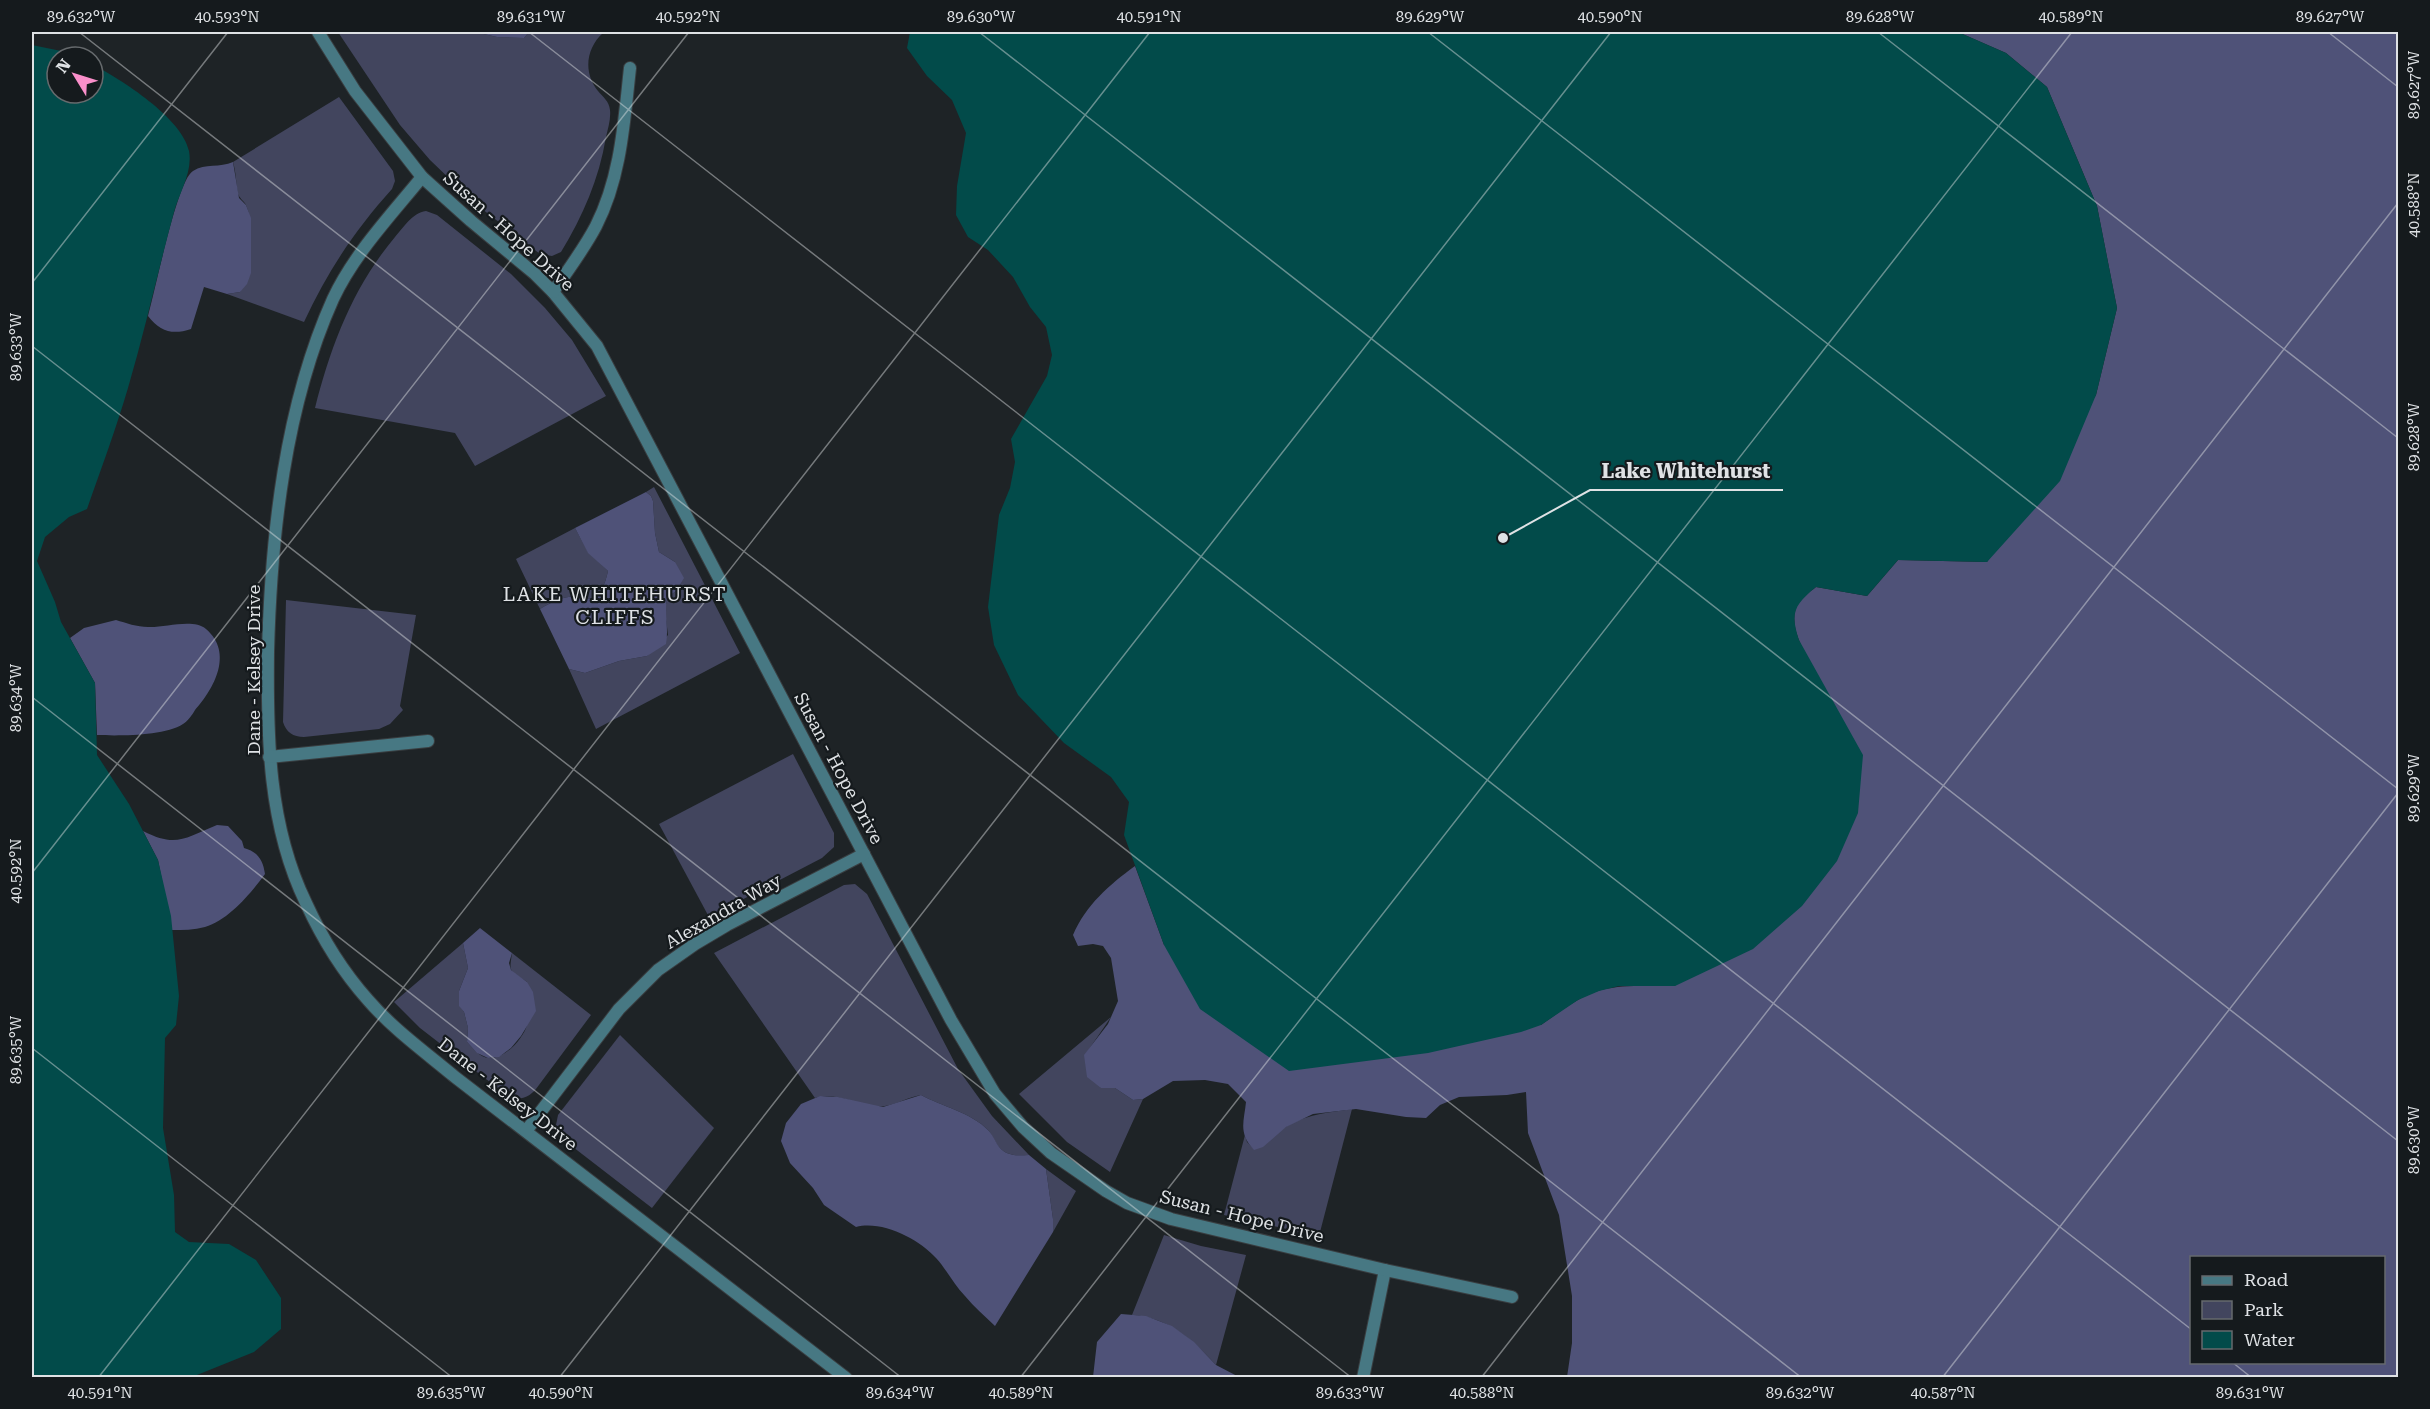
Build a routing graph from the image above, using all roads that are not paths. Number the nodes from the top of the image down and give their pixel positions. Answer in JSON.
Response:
{"nodes":[{"id":1,"x":318,"y":32,"type":"edge"},
{"id":2,"x":630,"y":68,"type":"dead end"},
{"id":3,"x":423,"y":177,"type":"junction"},
{"id":4,"x":553,"y":292,"type":"junction"},
{"id":5,"x":428,"y":741,"type":"dead end"},
{"id":6,"x":269,"y":757,"type":"junction"},
{"id":7,"x":864,"y":854,"type":"junction"},
{"id":8,"x":526,"y":1131,"type":"junction"},
{"id":9,"x":1384,"y":1270,"type":"junction"},
{"id":10,"x":1512,"y":1297,"type":"dead end"},
{"id":11,"x":846,"y":1377,"type":"edge"},
{"id":12,"x":1363,"y":1377,"type":"edge"}],
"edges":[{"from":1,"to":3,"type":"street","name":"Susan - Hope Drive"},
{"from":2,"to":4,"type":"street"},
{"from":3,"to":4,"type":"street","name":"Susan - Hope Drive"},
{"from":3,"to":6,"type":"street","name":"Dane - Kelsey Drive"},
{"from":4,"to":7,"type":"street","name":"Susan - Hope Drive"},
{"from":5,"to":6,"type":"street"},
{"from":6,"to":8,"type":"street","name":"Dane - Kelsey Drive"},
{"from":7,"to":8,"type":"street","name":"Alexandra Way"},
{"from":7,"to":9,"type":"street","name":"Susan - Hope Drive"},
{"from":8,"to":11,"type":"street","name":"Dane - Kelsey Drive"},
{"from":9,"to":10,"type":"street","name":"Susan - Hope Drive"},
{"from":9,"to":12,"type":"street"}]}
